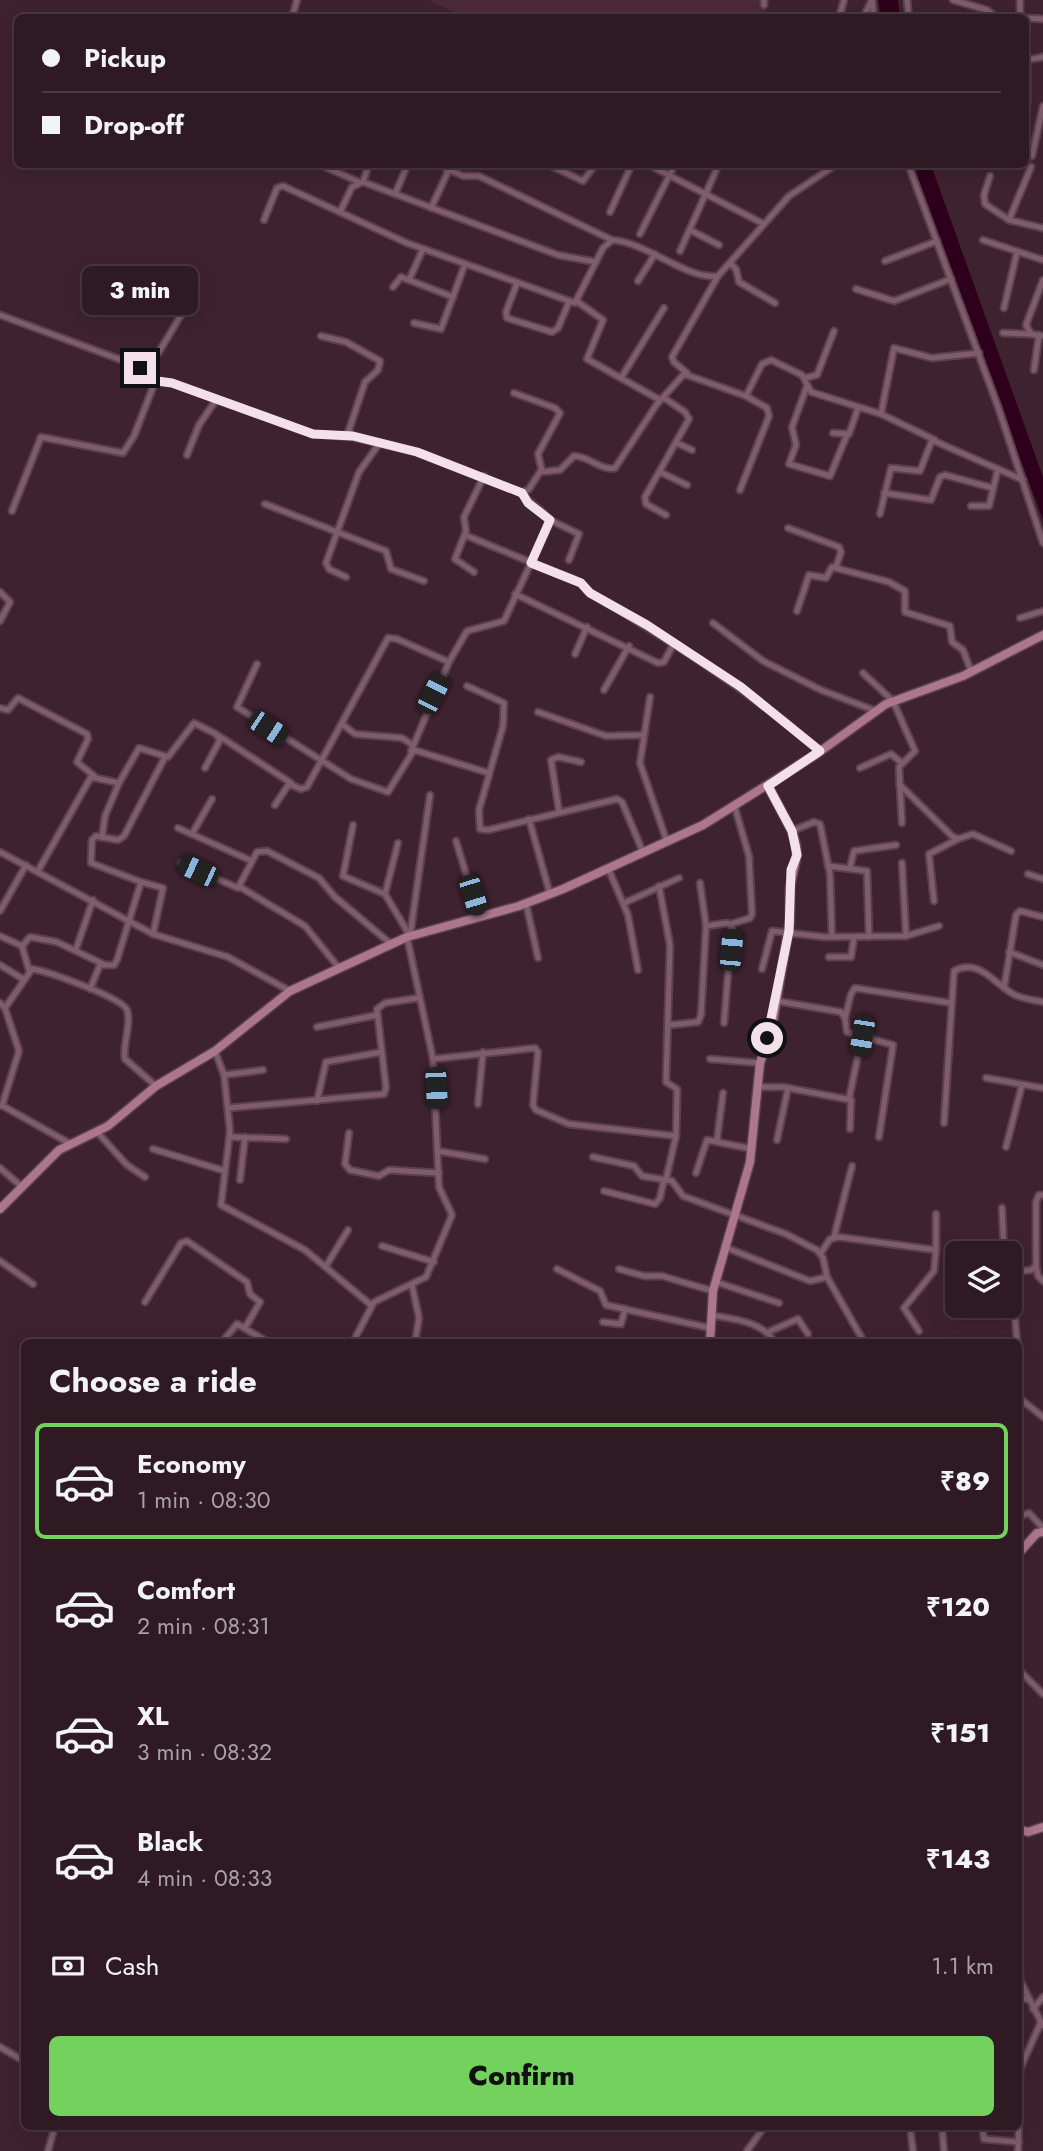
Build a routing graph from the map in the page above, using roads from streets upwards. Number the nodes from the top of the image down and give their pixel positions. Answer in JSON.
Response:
{"nodes":[{"id":1,"x":953,"y":0,"type":"edge"},
{"id":2,"x":992,"y":14,"type":"edge"},
{"id":3,"x":1043,"y":107,"type":"edge"},
{"id":4,"x":1032,"y":156,"type":"dead end"},
{"id":5,"x":1031,"y":167,"type":"dead end"},
{"id":6,"x":328,"y":168,"type":"edge"},
{"id":7,"x":367,"y":168,"type":"edge"},
{"id":8,"x":406,"y":168,"type":"edge"},
{"id":9,"x":447,"y":168,"type":"edge"},
{"id":10,"x":449,"y":168,"type":"edge"},
{"id":11,"x":555,"y":168,"type":"edge"},
{"id":12,"x":593,"y":168,"type":"edge"},
{"id":13,"x":630,"y":168,"type":"edge"},
{"id":14,"x":655,"y":168,"type":"edge"},
{"id":15,"x":673,"y":168,"type":"edge"},
{"id":16,"x":717,"y":168,"type":"edge"},
{"id":17,"x":831,"y":168,"type":"edge"},
{"id":18,"x":910,"y":168,"type":"edge"},
{"id":19,"x":669,"y":175,"type":"junction"},
{"id":20,"x":990,"y":176,"type":"dead end"},
{"id":21,"x":361,"y":182,"type":"junction"},
{"id":22,"x":395,"y":194,"type":"junction"},
{"id":23,"x":707,"y":194,"type":"junction"},
{"id":24,"x":431,"y":208,"type":"junction"},
{"id":25,"x":340,"y":212,"type":"junction"},
{"id":26,"x":610,"y":212,"type":"dead end"},
{"id":27,"x":264,"y":220,"type":"dead end"},
{"id":28,"x":1009,"y":220,"type":"junction"},
{"id":29,"x":762,"y":223,"type":"junction"},
{"id":30,"x":1043,"y":228,"type":"edge"},
{"id":31,"x":690,"y":230,"type":"junction"},
{"id":32,"x":640,"y":234,"type":"dead end"},
{"id":33,"x":612,"y":240,"type":"junction"},
{"id":34,"x":983,"y":240,"type":"dead end"},
{"id":35,"x":937,"y":241,"type":"junction"},
{"id":36,"x":719,"y":245,"type":"dead end"},
{"id":37,"x":423,"y":249,"type":"junction"},
{"id":38,"x":680,"y":251,"type":"dead end"},
{"id":39,"x":1017,"y":252,"type":"junction"},
{"id":40,"x":655,"y":254,"type":"junction"},
{"id":41,"x":1043,"y":260,"type":"edge"},
{"id":42,"x":885,"y":261,"type":"dead end"},
{"id":43,"x":596,"y":262,"type":"junction"},
{"id":44,"x":730,"y":263,"type":"junction"},
{"id":45,"x":465,"y":264,"type":"junction"},
{"id":46,"x":718,"y":276,"type":"junction"},
{"id":47,"x":409,"y":279,"type":"junction"},
{"id":48,"x":951,"y":279,"type":"junction"},
{"id":49,"x":1043,"y":280,"type":"edge"},
{"id":50,"x":638,"y":281,"type":"dead end"},
{"id":51,"x":517,"y":283,"type":"junction"},
{"id":52,"x":393,"y":287,"type":"dead end"},
{"id":53,"x":856,"y":289,"type":"dead end"},
{"id":54,"x":453,"y":297,"type":"junction"},
{"id":55,"x":190,"y":300,"type":"dead end"},
{"id":56,"x":569,"y":302,"type":"junction"},
{"id":57,"x":578,"y":302,"type":"junction"},
{"id":58,"x":775,"y":303,"type":"dead end"},
{"id":59,"x":664,"y":308,"type":"dead end"},
{"id":60,"x":1004,"y":308,"type":"dead end"},
{"id":61,"x":0,"y":315,"type":"edge"},
{"id":62,"x":414,"y":323,"type":"dead end"},
{"id":63,"x":834,"y":331,"type":"dead end"},
{"id":64,"x":1003,"y":333,"type":"dead end"},
{"id":65,"x":1031,"y":334,"type":"junction"},
{"id":66,"x":321,"y":336,"type":"dead end"},
{"id":67,"x":1041,"y":336,"type":"edge"},
{"id":68,"x":979,"y":353,"type":"junction"},
{"id":69,"x":142,"y":370,"type":"junction"},
{"id":70,"x":1034,"y":370,"type":"dead end"},
{"id":71,"x":688,"y":374,"type":"junction"},
{"id":72,"x":805,"y":378,"type":"junction"},
{"id":73,"x":621,"y":379,"type":"junction"},
{"id":74,"x":155,"y":382,"type":"junction"},
{"id":75,"x":807,"y":386,"type":"junction"},
{"id":76,"x":514,"y":393,"type":"dead end"},
{"id":77,"x":746,"y":396,"type":"junction"},
{"id":78,"x":662,"y":399,"type":"junction"},
{"id":79,"x":216,"y":400,"type":"junction"},
{"id":80,"x":858,"y":408,"type":"junction"},
{"id":81,"x":881,"y":414,"type":"junction"},
{"id":82,"x":834,"y":433,"type":"dead end"},
{"id":83,"x":847,"y":435,"type":"junction"},
{"id":84,"x":347,"y":436,"type":"junction"},
{"id":85,"x":935,"y":440,"type":"junction"},
{"id":86,"x":379,"y":443,"type":"junction"},
{"id":87,"x":677,"y":443,"type":"junction"},
{"id":88,"x":692,"y":450,"type":"dead end"},
{"id":89,"x":187,"y":455,"type":"dead end"},
{"id":90,"x":998,"y":469,"type":"junction"},
{"id":91,"x":542,"y":471,"type":"junction"},
{"id":92,"x":660,"y":472,"type":"junction"},
{"id":93,"x":484,"y":477,"type":"junction"},
{"id":94,"x":1024,"y":480,"type":"junction"},
{"id":95,"x":687,"y":485,"type":"dead end"},
{"id":96,"x":993,"y":488,"type":"junction"},
{"id":97,"x":740,"y":490,"type":"dead end"},
{"id":98,"x":522,"y":493,"type":"junction"},
{"id":99,"x":884,"y":494,"type":"junction"},
{"id":100,"x":265,"y":504,"type":"dead end"},
{"id":101,"x":971,"y":506,"type":"dead end"},
{"id":102,"x":12,"y":510,"type":"dead end"},
{"id":103,"x":880,"y":514,"type":"dead end"},
{"id":104,"x":666,"y":515,"type":"dead end"},
{"id":105,"x":550,"y":520,"type":"junction"},
{"id":106,"x":789,"y":528,"type":"dead end"},
{"id":107,"x":337,"y":531,"type":"junction"},
{"id":108,"x":465,"y":535,"type":"junction"},
{"id":109,"x":1043,"y":543,"type":"edge"},
{"id":110,"x":569,"y":560,"type":"dead end"},
{"id":111,"x":531,"y":563,"type":"junction"},
{"id":112,"x":836,"y":567,"type":"junction"},
{"id":113,"x":474,"y":572,"type":"dead end"},
{"id":114,"x":346,"y":577,"type":"dead end"},
{"id":115,"x":424,"y":581,"type":"dead end"},
{"id":116,"x":0,"y":592,"type":"edge"},
{"id":117,"x":515,"y":594,"type":"junction"},
{"id":118,"x":797,"y":611,"type":"dead end"},
{"id":119,"x":1043,"y":611,"type":"edge"},
{"id":120,"x":1020,"y":618,"type":"dead end"},
{"id":121,"x":0,"y":621,"type":"edge"},
{"id":122,"x":713,"y":623,"type":"dead end"},
{"id":123,"x":587,"y":627,"type":"junction"},
{"id":124,"x":1043,"y":635,"type":"edge"},
{"id":125,"x":674,"y":643,"type":"junction"},
{"id":126,"x":629,"y":646,"type":"junction"},
{"id":127,"x":575,"y":654,"type":"dead end"},
{"id":128,"x":449,"y":662,"type":"junction"},
{"id":129,"x":257,"y":664,"type":"dead end"},
{"id":130,"x":971,"y":671,"type":"junction"},
{"id":131,"x":863,"y":673,"type":"dead end"},
{"id":132,"x":467,"y":686,"type":"dead end"},
{"id":133,"x":604,"y":690,"type":"dead end"},
{"id":134,"x":650,"y":697,"type":"dead end"},
{"id":135,"x":893,"y":701,"type":"junction"},
{"id":136,"x":0,"y":708,"type":"edge"},
{"id":137,"x":876,"y":711,"type":"junction"},
{"id":138,"x":537,"y":712,"type":"dead end"},
{"id":139,"x":342,"y":724,"type":"junction"},
{"id":140,"x":643,"y":735,"type":"junction"},
{"id":141,"x":219,"y":736,"type":"junction"},
{"id":142,"x":412,"y":743,"type":"junction"},
{"id":143,"x":412,"y":751,"type":"junction"},
{"id":144,"x":820,"y":751,"type":"junction"},
{"id":145,"x":165,"y":757,"type":"junction"},
{"id":146,"x":321,"y":762,"type":"junction"},
{"id":147,"x":581,"y":762,"type":"dead end"},
{"id":148,"x":902,"y":763,"type":"junction"},
{"id":149,"x":205,"y":768,"type":"dead end"},
{"id":150,"x":860,"y":768,"type":"dead end"},
{"id":151,"x":489,"y":773,"type":"junction"},
{"id":152,"x":94,"y":776,"type":"junction"},
{"id":153,"x":119,"y":783,"type":"junction"},
{"id":154,"x":291,"y":783,"type":"junction"},
{"id":155,"x":899,"y":785,"type":"junction"},
{"id":156,"x":768,"y":786,"type":"junction"},
{"id":157,"x":430,"y":795,"type":"dead end"},
{"id":158,"x":212,"y":799,"type":"dead end"},
{"id":159,"x":275,"y":805,"type":"dead end"},
{"id":160,"x":735,"y":808,"type":"junction"},
{"id":161,"x":559,"y":811,"type":"junction"},
{"id":162,"x":529,"y":819,"type":"junction"},
{"id":163,"x":902,"y":823,"type":"dead end"},
{"id":164,"x":353,"y":825,"type":"dead end"},
{"id":165,"x":178,"y":828,"type":"dead end"},
{"id":166,"x":792,"y":831,"type":"junction"},
{"id":167,"x":192,"y":834,"type":"junction"},
{"id":168,"x":102,"y":837,"type":"junction"},
{"id":169,"x":958,"y":839,"type":"junction"},
{"id":170,"x":456,"y":841,"type":"dead end"},
{"id":171,"x":667,"y":842,"type":"junction"},
{"id":172,"x":398,"y":843,"type":"dead end"},
{"id":173,"x":896,"y":845,"type":"dead end"},
{"id":174,"x":1011,"y":850,"type":"dead end"},
{"id":175,"x":0,"y":852,"type":"edge"},
{"id":176,"x":643,"y":852,"type":"junction"},
{"id":177,"x":253,"y":861,"type":"junction"},
{"id":178,"x":181,"y":863,"type":"dead end"},
{"id":179,"x":902,"y":863,"type":"dead end"},
{"id":180,"x":26,"y":865,"type":"junction"},
{"id":181,"x":828,"y":866,"type":"junction"},
{"id":182,"x":850,"y":867,"type":"junction"},
{"id":183,"x":608,"y":868,"type":"junction"},
{"id":184,"x":38,"y":871,"type":"junction"},
{"id":185,"x":1028,"y":874,"type":"dead end"},
{"id":186,"x":679,"y":878,"type":"dead end"},
{"id":187,"x":1043,"y":879,"type":"edge"},
{"id":188,"x":141,"y":882,"type":"junction"},
{"id":189,"x":700,"y":883,"type":"dead end"},
{"id":190,"x":659,"y":886,"type":"junction"},
{"id":191,"x":240,"y":887,"type":"junction"},
{"id":192,"x":385,"y":894,"type":"junction"},
{"id":193,"x":550,"y":894,"type":"junction"},
{"id":194,"x":93,"y":900,"type":"junction"},
{"id":195,"x":934,"y":901,"type":"dead end"},
{"id":196,"x":624,"y":903,"type":"junction"},
{"id":197,"x":526,"y":904,"type":"junction"},
{"id":198,"x":0,"y":911,"type":"edge"},
{"id":199,"x":479,"y":916,"type":"junction"},
{"id":200,"x":1043,"y":918,"type":"edge"},
{"id":201,"x":130,"y":921,"type":"junction"},
{"id":202,"x":731,"y":924,"type":"junction"},
{"id":203,"x":706,"y":926,"type":"junction"},
{"id":204,"x":939,"y":926,"type":"dead end"},
{"id":205,"x":789,"y":931,"type":"junction"},
{"id":206,"x":153,"y":934,"type":"junction"},
{"id":207,"x":0,"y":936,"type":"edge"},
{"id":208,"x":409,"y":936,"type":"junction"},
{"id":209,"x":906,"y":936,"type":"junction"},
{"id":210,"x":832,"y":937,"type":"junction"},
{"id":211,"x":854,"y":937,"type":"junction"},
{"id":212,"x":869,"y":937,"type":"junction"},
{"id":213,"x":391,"y":944,"type":"junction"},
{"id":214,"x":22,"y":946,"type":"junction"},
{"id":215,"x":76,"y":949,"type":"junction"},
{"id":216,"x":1009,"y":952,"type":"junction"},
{"id":217,"x":830,"y":957,"type":"dead end"},
{"id":218,"x":538,"y":958,"type":"dead end"},
{"id":219,"x":103,"y":964,"type":"junction"},
{"id":220,"x":0,"y":965,"type":"edge"},
{"id":221,"x":1043,"y":965,"type":"edge"},
{"id":222,"x":339,"y":968,"type":"junction"},
{"id":223,"x":762,"y":969,"type":"dead end"},
{"id":224,"x":638,"y":970,"type":"dead end"},
{"id":225,"x":29,"y":971,"type":"junction"},
{"id":226,"x":23,"y":979,"type":"junction"},
{"id":227,"x":1004,"y":988,"type":"junction"},
{"id":228,"x":90,"y":989,"type":"junction"},
{"id":229,"x":290,"y":991,"type":"junction"},
{"id":230,"x":418,"y":998,"type":"junction"},
{"id":231,"x":777,"y":1001,"type":"junction"},
{"id":232,"x":1043,"y":1002,"type":"edge"},
{"id":233,"x":951,"y":1003,"type":"junction"},
{"id":234,"x":2,"y":1005,"type":"edge"},
{"id":235,"x":377,"y":1015,"type":"junction"},
{"id":236,"x":845,"y":1018,"type":"junction"},
{"id":237,"x":724,"y":1023,"type":"dead end"},
{"id":238,"x":670,"y":1025,"type":"junction"},
{"id":239,"x":317,"y":1027,"type":"dead end"},
{"id":240,"x":862,"y":1036,"type":"junction"},
{"id":241,"x":215,"y":1051,"type":"junction"},
{"id":242,"x":382,"y":1052,"type":"junction"},
{"id":243,"x":483,"y":1052,"type":"junction"},
{"id":244,"x":433,"y":1059,"type":"junction"},
{"id":245,"x":710,"y":1059,"type":"dead end"},
{"id":246,"x":760,"y":1063,"type":"junction"},
{"id":247,"x":263,"y":1070,"type":"dead end"},
{"id":248,"x":224,"y":1075,"type":"junction"},
{"id":249,"x":986,"y":1078,"type":"dead end"},
{"id":250,"x":1022,"y":1085,"type":"junction"},
{"id":251,"x":156,"y":1086,"type":"junction"},
{"id":252,"x":759,"y":1087,"type":"junction"},
{"id":253,"x":788,"y":1088,"type":"junction"},
{"id":254,"x":1043,"y":1088,"type":"edge"},
{"id":255,"x":723,"y":1093,"type":"dead end"},
{"id":256,"x":849,"y":1099,"type":"junction"},
{"id":257,"x":317,"y":1101,"type":"junction"},
{"id":258,"x":478,"y":1104,"type":"dead end"},
{"id":259,"x":1,"y":1105,"type":"edge"},
{"id":260,"x":228,"y":1108,"type":"junction"},
{"id":261,"x":944,"y":1124,"type":"dead end"},
{"id":262,"x":850,"y":1129,"type":"dead end"},
{"id":263,"x":98,"y":1133,"type":"junction"},
{"id":264,"x":349,"y":1133,"type":"dead end"},
{"id":265,"x":676,"y":1136,"type":"junction"},
{"id":266,"x":230,"y":1137,"type":"junction"},
{"id":267,"x":245,"y":1137,"type":"junction"},
{"id":268,"x":879,"y":1137,"type":"dead end"},
{"id":269,"x":286,"y":1139,"type":"dead end"},
{"id":270,"x":717,"y":1140,"type":"junction"},
{"id":271,"x":777,"y":1140,"type":"dead end"},
{"id":272,"x":69,"y":1143,"type":"junction"},
{"id":273,"x":1006,"y":1147,"type":"dead end"},
{"id":274,"x":153,"y":1149,"type":"dead end"},
{"id":275,"x":752,"y":1149,"type":"junction"},
{"id":276,"x":438,"y":1151,"type":"junction"},
{"id":277,"x":593,"y":1157,"type":"dead end"},
{"id":278,"x":485,"y":1159,"type":"dead end"},
{"id":279,"x":852,"y":1166,"type":"dead end"},
{"id":280,"x":0,"y":1168,"type":"edge"},
{"id":281,"x":225,"y":1171,"type":"junction"},
{"id":282,"x":439,"y":1172,"type":"junction"},
{"id":283,"x":696,"y":1173,"type":"dead end"},
{"id":284,"x":145,"y":1177,"type":"dead end"},
{"id":285,"x":665,"y":1179,"type":"junction"},
{"id":286,"x":240,"y":1180,"type":"dead end"},
{"id":287,"x":22,"y":1187,"type":"junction"},
{"id":288,"x":604,"y":1191,"type":"dead end"},
{"id":289,"x":1043,"y":1195,"type":"edge"},
{"id":290,"x":1002,"y":1208,"type":"dead end"},
{"id":291,"x":0,"y":1209,"type":"edge"},
{"id":292,"x":936,"y":1214,"type":"dead end"},
{"id":293,"x":737,"y":1215,"type":"junction"},
{"id":294,"x":348,"y":1230,"type":"dead end"},
{"id":295,"x":834,"y":1237,"type":"junction"},
{"id":296,"x":1003,"y":1241,"type":"edge"},
{"id":297,"x":382,"y":1246,"type":"dead end"},
{"id":298,"x":727,"y":1248,"type":"junction"},
{"id":299,"x":936,"y":1250,"type":"junction"},
{"id":300,"x":821,"y":1253,"type":"junction"},
{"id":301,"x":0,"y":1261,"type":"edge"},
{"id":302,"x":434,"y":1262,"type":"junction"},
{"id":303,"x":326,"y":1266,"type":"junction"},
{"id":304,"x":1036,"y":1266,"type":"junction"},
{"id":305,"x":557,"y":1269,"type":"dead end"},
{"id":306,"x":619,"y":1269,"type":"dead end"},
{"id":307,"x":1022,"y":1271,"type":"edge"},
{"id":308,"x":827,"y":1277,"type":"junction"},
{"id":309,"x":1043,"y":1281,"type":"edge"},
{"id":310,"x":716,"y":1282,"type":"junction"},
{"id":311,"x":33,"y":1284,"type":"dead end"},
{"id":312,"x":412,"y":1285,"type":"junction"},
{"id":313,"x":713,"y":1291,"type":"junction"},
{"id":314,"x":145,"y":1302,"type":"dead end"},
{"id":315,"x":779,"y":1303,"type":"dead end"},
{"id":316,"x":371,"y":1305,"type":"junction"},
{"id":317,"x":625,"y":1309,"type":"junction"},
{"id":318,"x":711,"y":1315,"type":"junction"},
{"id":319,"x":1015,"y":1318,"type":"edge"},
{"id":320,"x":603,"y":1322,"type":"dead end"},
{"id":321,"x":245,"y":1328,"type":"junction"},
{"id":322,"x":710,"y":1328,"type":"junction"},
{"id":323,"x":919,"y":1331,"type":"dead end"},
{"id":324,"x":768,"y":1332,"type":"junction"},
{"id":325,"x":808,"y":1334,"type":"dead end"},
{"id":326,"x":224,"y":1339,"type":"edge"},
{"id":327,"x":256,"y":1339,"type":"edge"},
{"id":328,"x":354,"y":1339,"type":"edge"},
{"id":329,"x":416,"y":1339,"type":"edge"},
{"id":330,"x":710,"y":1339,"type":"edge"},
{"id":331,"x":772,"y":1339,"type":"edge"},
{"id":332,"x":862,"y":1339,"type":"edge"},
{"id":333,"x":1017,"y":1339,"type":"edge"},
{"id":334,"x":1022,"y":1400,"type":"edge"},
{"id":335,"x":1043,"y":1417,"type":"edge"},
{"id":336,"x":1022,"y":1516,"type":"edge"},
{"id":337,"x":1043,"y":1530,"type":"edge"},
{"id":338,"x":1022,"y":1550,"type":"edge"},
{"id":339,"x":1022,"y":1674,"type":"edge"},
{"id":340,"x":1043,"y":1694,"type":"edge"},
{"id":341,"x":1043,"y":1827,"type":"edge"},
{"id":342,"x":1022,"y":1830,"type":"edge"},
{"id":343,"x":1022,"y":1984,"type":"edge"},
{"id":344,"x":1022,"y":1997,"type":"edge"},
{"id":345,"x":1043,"y":1997,"type":"edge"},
{"id":346,"x":1029,"y":2000,"type":"junction"},
{"id":347,"x":1033,"y":2009,"type":"junction"},
{"id":348,"x":1042,"y":2025,"type":"edge"},
{"id":349,"x":0,"y":2047,"type":"edge"},
{"id":350,"x":21,"y":2059,"type":"edge"},
{"id":351,"x":1022,"y":2065,"type":"edge"},
{"id":352,"x":54,"y":2130,"type":"edge"},
{"id":353,"x":762,"y":2130,"type":"edge"},
{"id":354,"x":911,"y":2130,"type":"edge"},
{"id":355,"x":942,"y":2130,"type":"edge"},
{"id":356,"x":983,"y":2130,"type":"edge"},
{"id":357,"x":1019,"y":2130,"type":"edge"},
{"id":358,"x":1019,"y":2142,"type":"junction"},
{"id":359,"x":48,"y":2151,"type":"edge"},
{"id":360,"x":747,"y":2151,"type":"edge"},
{"id":361,"x":913,"y":2151,"type":"edge"},
{"id":362,"x":944,"y":2151,"type":"edge"},
{"id":363,"x":1018,"y":2151,"type":"edge"}],
"edges":[{"from":1,"to":2,"type":"street"},
{"from":3,"to":4,"type":"street"},
{"from":5,"to":28,"type":"street"},
{"from":6,"to":21,"type":"street"},
{"from":7,"to":21,"type":"street"},
{"from":8,"to":22,"type":"street"},
{"from":9,"to":24,"type":"street"},
{"from":10,"to":33,"type":"street"},
{"from":11,"to":12,"type":"street"},
{"from":13,"to":26,"type":"street"},
{"from":14,"to":19,"type":"street"},
{"from":15,"to":19,"type":"street"},
{"from":16,"to":23,"type":"street"},
{"from":17,"to":29,"type":"street"},
{"from":18,"to":35,"type":"street"},
{"from":19,"to":23,"type":"street"},
{"from":19,"to":32,"type":"street"},
{"from":20,"to":28,"type":"street"},
{"from":21,"to":22,"type":"street"},
{"from":21,"to":25,"type":"street"},
{"from":22,"to":24,"type":"street"},
{"from":23,"to":29,"type":"street"},
{"from":23,"to":31,"type":"street"},
{"from":24,"to":43,"type":"street"},
{"from":25,"to":27,"type":"street"},
{"from":25,"to":37,"type":"street"},
{"from":28,"to":30,"type":"street"},
{"from":29,"to":44,"type":"street"},
{"from":31,"to":36,"type":"street"},
{"from":31,"to":38,"type":"street"},
{"from":33,"to":40,"type":"street"},
{"from":33,"to":43,"type":"street"},
{"from":34,"to":39,"type":"street"},
{"from":35,"to":42,"type":"street"},
{"from":35,"to":48,"type":"street"},
{"from":37,"to":45,"type":"street"},
{"from":37,"to":47,"type":"street"},
{"from":39,"to":41,"type":"street"},
{"from":39,"to":60,"type":"street"},
{"from":40,"to":46,"type":"street"},
{"from":40,"to":50,"type":"street"},
{"from":43,"to":57,"type":"street"},
{"from":44,"to":46,"type":"street"},
{"from":44,"to":58,"type":"street"},
{"from":45,"to":51,"type":"street"},
{"from":45,"to":54,"type":"street"},
{"from":46,"to":71,"type":"street"},
{"from":47,"to":52,"type":"street"},
{"from":47,"to":54,"type":"street"},
{"from":48,"to":53,"type":"street"},
{"from":48,"to":68,"type":"street"},
{"from":49,"to":65,"type":"street"},
{"from":51,"to":56,"type":"street"},
{"from":51,"to":56,"type":"street"},
{"from":54,"to":62,"type":"street"},
{"from":55,"to":69,"type":"street"},
{"from":56,"to":57,"type":"street"},
{"from":57,"to":73,"type":"street"},
{"from":59,"to":73,"type":"street"},
{"from":61,"to":69,"type":"street"},
{"from":63,"to":72,"type":"street"},
{"from":64,"to":65,"type":"street"},
{"from":65,"to":67,"type":"street"},
{"from":66,"to":84,"type":"street"},
{"from":67,"to":70,"type":"street"},
{"from":68,"to":81,"type":"street"},
{"from":68,"to":94,"type":"street"},
{"from":69,"to":74,"type":"street"},
{"from":71,"to":77,"type":"street"},
{"from":71,"to":78,"type":"street"},
{"from":72,"to":75,"type":"street"},
{"from":72,"to":77,"type":"street"},
{"from":73,"to":78,"type":"street"},
{"from":74,"to":79,"type":"street"},
{"from":74,"to":102,"type":"street"},
{"from":75,"to":80,"type":"street"},
{"from":75,"to":83,"type":"street"},
{"from":76,"to":91,"type":"street"},
{"from":77,"to":97,"type":"street"},
{"from":78,"to":87,"type":"street"},
{"from":78,"to":91,"type":"street"},
{"from":79,"to":84,"type":"street"},
{"from":79,"to":89,"type":"street"},
{"from":80,"to":81,"type":"street"},
{"from":80,"to":83,"type":"street"},
{"from":81,"to":85,"type":"street"},
{"from":82,"to":83,"type":"street"},
{"from":84,"to":86,"type":"street"},
{"from":85,"to":90,"type":"street"},
{"from":85,"to":99,"type":"street"},
{"from":86,"to":93,"type":"street"},
{"from":86,"to":107,"type":"street"},
{"from":87,"to":88,"type":"street"},
{"from":87,"to":92,"type":"street"},
{"from":90,"to":94,"type":"street"},
{"from":90,"to":96,"type":"street"},
{"from":91,"to":98,"type":"street"},
{"from":92,"to":95,"type":"street"},
{"from":92,"to":104,"type":"street"},
{"from":93,"to":98,"type":"street"},
{"from":93,"to":108,"type":"street"},
{"from":94,"to":109,"type":"street"},
{"from":96,"to":99,"type":"street"},
{"from":96,"to":101,"type":"street"},
{"from":98,"to":105,"type":"street"},
{"from":99,"to":103,"type":"street"},
{"from":100,"to":107,"type":"street"},
{"from":105,"to":110,"type":"street"},
{"from":105,"to":111,"type":"street"},
{"from":106,"to":112,"type":"street"},
{"from":107,"to":114,"type":"street"},
{"from":107,"to":115,"type":"street"},
{"from":108,"to":111,"type":"street"},
{"from":108,"to":113,"type":"street"},
{"from":111,"to":117,"type":"street"},
{"from":111,"to":125,"type":"street"},
{"from":112,"to":118,"type":"street"},
{"from":112,"to":130,"type":"street"},
{"from":116,"to":121,"type":"street"},
{"from":117,"to":123,"type":"street"},
{"from":117,"to":128,"type":"street"},
{"from":119,"to":120,"type":"street"},
{"from":122,"to":137,"type":"street"},
{"from":123,"to":126,"type":"street"},
{"from":123,"to":127,"type":"street"},
{"from":124,"to":130,"type":"street"},
{"from":125,"to":126,"type":"street"},
{"from":125,"to":144,"type":"street"},
{"from":126,"to":133,"type":"street"},
{"from":128,"to":139,"type":"street"},
{"from":128,"to":142,"type":"street"},
{"from":129,"to":146,"type":"street"},
{"from":130,"to":135,"type":"street"},
{"from":131,"to":135,"type":"street"},
{"from":132,"to":151,"type":"street"},
{"from":134,"to":140,"type":"street"},
{"from":135,"to":137,"type":"street"},
{"from":135,"to":148,"type":"street"},
{"from":136,"to":152,"type":"street"},
{"from":137,"to":144,"type":"street"},
{"from":138,"to":140,"type":"street"},
{"from":139,"to":142,"type":"street"},
{"from":139,"to":146,"type":"street"},
{"from":140,"to":171,"type":"street"},
{"from":141,"to":145,"type":"street"},
{"from":141,"to":149,"type":"street"},
{"from":141,"to":154,"type":"street"},
{"from":142,"to":143,"type":"street"},
{"from":143,"to":146,"type":"street"},
{"from":143,"to":151,"type":"street"},
{"from":144,"to":156,"type":"street"},
{"from":145,"to":153,"type":"street"},
{"from":145,"to":168,"type":"street"},
{"from":146,"to":154,"type":"street"},
{"from":147,"to":161,"type":"street"},
{"from":148,"to":150,"type":"street"},
{"from":148,"to":155,"type":"street"},
{"from":151,"to":162,"type":"street"},
{"from":152,"to":153,"type":"street"},
{"from":152,"to":184,"type":"street"},
{"from":153,"to":168,"type":"street"},
{"from":154,"to":159,"type":"street"},
{"from":155,"to":163,"type":"street"},
{"from":155,"to":169,"type":"street"},
{"from":156,"to":160,"type":"street"},
{"from":156,"to":166,"type":"street"},
{"from":157,"to":208,"type":"street"},
{"from":158,"to":167,"type":"street"},
{"from":160,"to":171,"type":"street"},
{"from":160,"to":202,"type":"street"},
{"from":161,"to":162,"type":"street"},
{"from":161,"to":176,"type":"street"},
{"from":162,"to":193,"type":"street"},
{"from":164,"to":192,"type":"street"},
{"from":165,"to":167,"type":"street"},
{"from":166,"to":181,"type":"street"},
{"from":166,"to":205,"type":"street"},
{"from":167,"to":177,"type":"street"},
{"from":168,"to":188,"type":"street"},
{"from":169,"to":174,"type":"street"},
{"from":169,"to":195,"type":"street"},
{"from":170,"to":199,"type":"street"},
{"from":171,"to":176,"type":"street"},
{"from":172,"to":192,"type":"street"},
{"from":173,"to":182,"type":"street"},
{"from":175,"to":180,"type":"street"},
{"from":176,"to":183,"type":"street"},
{"from":177,"to":191,"type":"street"},
{"from":177,"to":213,"type":"street"},
{"from":178,"to":191,"type":"street"},
{"from":179,"to":209,"type":"street"},
{"from":180,"to":184,"type":"street"},
{"from":180,"to":198,"type":"street"},
{"from":181,"to":182,"type":"street"},
{"from":181,"to":210,"type":"street"},
{"from":182,"to":212,"type":"street"},
{"from":183,"to":193,"type":"street"},
{"from":183,"to":196,"type":"street"},
{"from":184,"to":194,"type":"street"},
{"from":185,"to":187,"type":"street"},
{"from":186,"to":190,"type":"street"},
{"from":188,"to":201,"type":"street"},
{"from":188,"to":206,"type":"street"},
{"from":189,"to":203,"type":"street"},
{"from":190,"to":196,"type":"street"},
{"from":190,"to":238,"type":"street"},
{"from":191,"to":222,"type":"street"},
{"from":192,"to":208,"type":"street"},
{"from":193,"to":197,"type":"street"},
{"from":194,"to":201,"type":"street"},
{"from":194,"to":215,"type":"street"},
{"from":196,"to":224,"type":"street"},
{"from":197,"to":199,"type":"street"},
{"from":197,"to":218,"type":"street"},
{"from":199,"to":208,"type":"street"},
{"from":200,"to":216,"type":"street"},
{"from":201,"to":206,"type":"street"},
{"from":201,"to":219,"type":"street"},
{"from":202,"to":203,"type":"street"},
{"from":202,"to":237,"type":"street"},
{"from":203,"to":238,"type":"street"},
{"from":204,"to":209,"type":"street"},
{"from":205,"to":210,"type":"street"},
{"from":205,"to":223,"type":"street"},
{"from":205,"to":231,"type":"street"},
{"from":206,"to":229,"type":"street"},
{"from":207,"to":214,"type":"street"},
{"from":208,"to":213,"type":"street"},
{"from":208,"to":230,"type":"street"},
{"from":209,"to":212,"type":"street"},
{"from":210,"to":211,"type":"street"},
{"from":211,"to":212,"type":"street"},
{"from":211,"to":217,"type":"street"},
{"from":213,"to":222,"type":"street"},
{"from":214,"to":215,"type":"street"},
{"from":214,"to":225,"type":"street"},
{"from":215,"to":219,"type":"street"},
{"from":216,"to":221,"type":"street"},
{"from":216,"to":227,"type":"street"},
{"from":219,"to":228,"type":"street"},
{"from":220,"to":226,"type":"street"},
{"from":222,"to":229,"type":"street"},
{"from":225,"to":226,"type":"street"},
{"from":225,"to":228,"type":"street"},
{"from":226,"to":234,"type":"street"},
{"from":227,"to":232,"type":"street"},
{"from":227,"to":233,"type":"street"},
{"from":228,"to":251,"type":"street"},
{"from":229,"to":241,"type":"street"},
{"from":230,"to":235,"type":"street"},
{"from":230,"to":244,"type":"street"},
{"from":231,"to":236,"type":"street"},
{"from":231,"to":246,"type":"street"},
{"from":233,"to":236,"type":"street"},
{"from":233,"to":261,"type":"street"},
{"from":234,"to":259,"type":"street"},
{"from":235,"to":239,"type":"street"},
{"from":235,"to":242,"type":"street"},
{"from":236,"to":240,"type":"street"},
{"from":238,"to":265,"type":"street"},
{"from":240,"to":256,"type":"street"},
{"from":240,"to":268,"type":"street"},
{"from":241,"to":248,"type":"street"},
{"from":241,"to":251,"type":"street"},
{"from":242,"to":257,"type":"street"},
{"from":242,"to":257,"type":"street"},
{"from":243,"to":244,"type":"street"},
{"from":243,"to":258,"type":"street"},
{"from":243,"to":265,"type":"street"},
{"from":244,"to":276,"type":"street"},
{"from":245,"to":246,"type":"street"},
{"from":246,"to":252,"type":"street"},
{"from":247,"to":248,"type":"street"},
{"from":248,"to":260,"type":"street"},
{"from":249,"to":250,"type":"street"},
{"from":250,"to":254,"type":"street"},
{"from":250,"to":273,"type":"street"},
{"from":251,"to":263,"type":"street"},
{"from":252,"to":253,"type":"street"},
{"from":252,"to":275,"type":"street"},
{"from":253,"to":256,"type":"street"},
{"from":253,"to":271,"type":"street"},
{"from":255,"to":270,"type":"street"},
{"from":256,"to":262,"type":"street"},
{"from":257,"to":260,"type":"street"},
{"from":259,"to":272,"type":"street"},
{"from":260,"to":266,"type":"street"},
{"from":263,"to":272,"type":"street"},
{"from":263,"to":284,"type":"street"},
{"from":264,"to":282,"type":"street"},
{"from":265,"to":285,"type":"street"},
{"from":266,"to":267,"type":"street"},
{"from":266,"to":281,"type":"street"},
{"from":267,"to":269,"type":"street"},
{"from":267,"to":286,"type":"street"},
{"from":270,"to":275,"type":"street"},
{"from":270,"to":283,"type":"street"},
{"from":272,"to":287,"type":"street"},
{"from":274,"to":281,"type":"street"},
{"from":275,"to":293,"type":"street"},
{"from":276,"to":278,"type":"street"},
{"from":276,"to":282,"type":"street"},
{"from":277,"to":285,"type":"street"},
{"from":279,"to":295,"type":"street"},
{"from":280,"to":287,"type":"street"},
{"from":281,"to":303,"type":"street"},
{"from":282,"to":302,"type":"street"},
{"from":285,"to":288,"type":"street"},
{"from":285,"to":293,"type":"street"},
{"from":287,"to":291,"type":"street"},
{"from":289,"to":304,"type":"street"},
{"from":290,"to":296,"type":"street"},
{"from":292,"to":299,"type":"street"},
{"from":293,"to":298,"type":"street"},
{"from":293,"to":300,"type":"street"},
{"from":294,"to":303,"type":"street"},
{"from":295,"to":299,"type":"street"},
{"from":295,"to":300,"type":"street"},
{"from":297,"to":302,"type":"street"},
{"from":298,"to":308,"type":"street"},
{"from":298,"to":310,"type":"street"},
{"from":299,"to":323,"type":"street"},
{"from":300,"to":308,"type":"street"},
{"from":301,"to":311,"type":"street"},
{"from":302,"to":312,"type":"street"},
{"from":303,"to":316,"type":"street"},
{"from":304,"to":307,"type":"street"},
{"from":304,"to":309,"type":"street"},
{"from":305,"to":317,"type":"street"},
{"from":306,"to":313,"type":"street"},
{"from":308,"to":332,"type":"street"},
{"from":310,"to":313,"type":"street"},
{"from":310,"to":315,"type":"street"},
{"from":312,"to":316,"type":"street"},
{"from":312,"to":329,"type":"street"},
{"from":313,"to":318,"type":"street"},
{"from":314,"to":321,"type":"street"},
{"from":316,"to":328,"type":"street"},
{"from":317,"to":320,"type":"street"},
{"from":317,"to":322,"type":"street"},
{"from":318,"to":322,"type":"street"},
{"from":318,"to":324,"type":"street"},
{"from":319,"to":333,"type":"street"},
{"from":321,"to":326,"type":"street"},
{"from":321,"to":327,"type":"street"},
{"from":322,"to":330,"type":"street"},
{"from":324,"to":325,"type":"street"},
{"from":324,"to":331,"type":"street"},
{"from":334,"to":335,"type":"street"},
{"from":336,"to":337,"type":"street"},
{"from":337,"to":338,"type":"street"},
{"from":339,"to":340,"type":"street"},
{"from":341,"to":342,"type":"street"},
{"from":343,"to":346,"type":"street"},
{"from":344,"to":346,"type":"street"},
{"from":345,"to":347,"type":"street"},
{"from":346,"to":347,"type":"street"},
{"from":347,"to":348,"type":"street"},
{"from":348,"to":351,"type":"street"},
{"from":349,"to":350,"type":"street"},
{"from":352,"to":359,"type":"street"},
{"from":353,"to":360,"type":"street"},
{"from":354,"to":361,"type":"street"},
{"from":355,"to":362,"type":"street"},
{"from":356,"to":358,"type":"street"},
{"from":357,"to":358,"type":"street"},
{"from":358,"to":363,"type":"street"}]}
